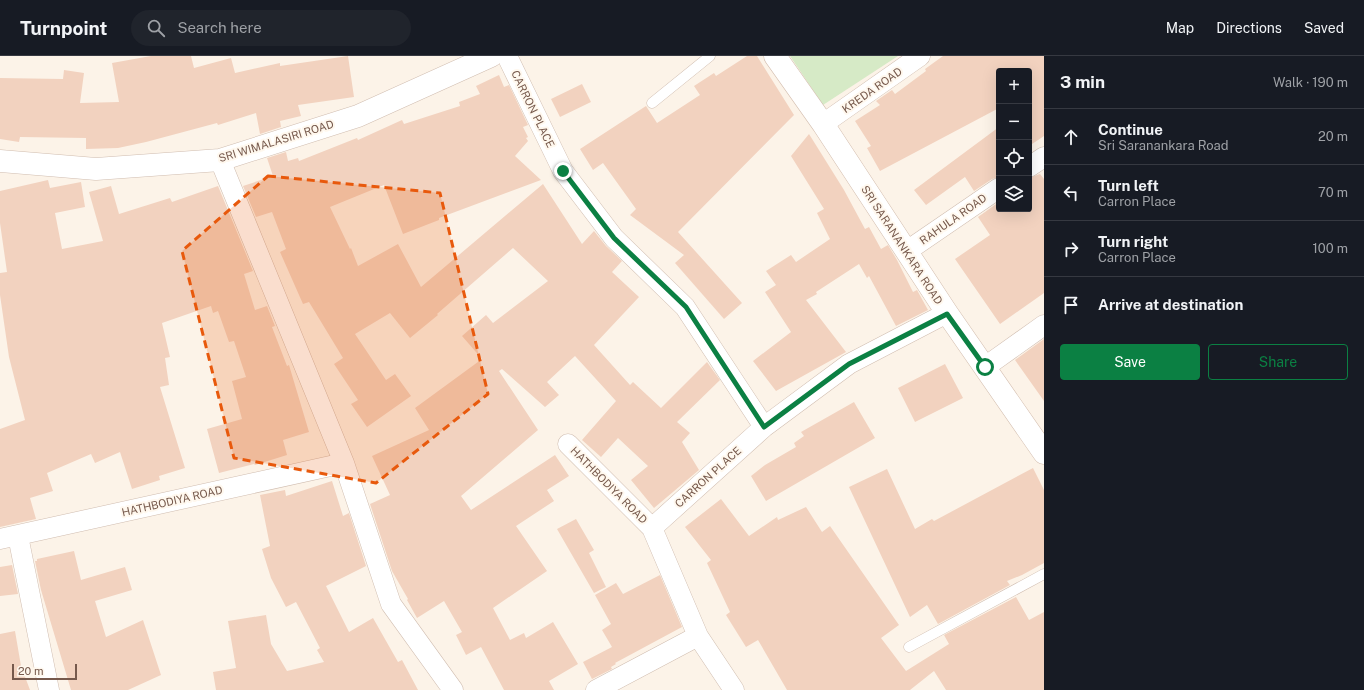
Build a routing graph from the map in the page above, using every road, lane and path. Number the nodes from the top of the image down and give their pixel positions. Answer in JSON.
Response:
{"nodes":[{"id":1,"x":490,"y":56,"type":"edge"},
{"id":2,"x":507,"y":56,"type":"edge"},
{"id":3,"x":710,"y":56,"type":"edge"},
{"id":4,"x":775,"y":56,"type":"edge"},
{"id":5,"x":920,"y":56,"type":"edge"},
{"id":6,"x":652,"y":103,"type":"dead end"},
{"id":7,"x":823,"y":124,"type":"junction"},
{"id":8,"x":1044,"y":157,"type":"edge"},
{"id":9,"x":220,"y":160,"type":"junction"},
{"id":10,"x":0,"y":161,"type":"edge"},
{"id":11,"x":1032,"y":165,"type":"edge"},
{"id":12,"x":996,"y":190,"type":"edge"},
{"id":13,"x":907,"y":251,"type":"junction"},
{"id":14,"x":947,"y":314,"type":"junction"},
{"id":15,"x":1044,"y":325,"type":"edge"},
{"id":16,"x":985,"y":367,"type":"junction"},
{"id":17,"x":764,"y":427,"type":"junction"},
{"id":18,"x":568,"y":444,"type":"dead end"},
{"id":19,"x":1044,"y":453,"type":"edge"},
{"id":20,"x":344,"y":463,"type":"junction"},
{"id":21,"x":652,"y":528,"type":"junction"},
{"id":22,"x":9,"y":538,"type":"edge"},
{"id":23,"x":1044,"y":574,"type":"edge"},
{"id":24,"x":698,"y":636,"type":"junction"},
{"id":25,"x":909,"y":647,"type":"dead end"},
{"id":26,"x":50,"y":690,"type":"edge"},
{"id":27,"x":453,"y":690,"type":"edge"},
{"id":28,"x":596,"y":690,"type":"edge"},
{"id":29,"x":734,"y":690,"type":"edge"}],
"edges":[{"from":1,"to":9,"type":"street","name":"SRI WIMALASIRI ROAD"},
{"from":2,"to":17,"type":"street","name":"CARRON PLACE"},
{"from":3,"to":6,"type":"lane"},
{"from":4,"to":7,"type":"street","name":"SRI SARANANKARA ROAD"},
{"from":5,"to":7,"type":"street","name":"KREDA ROAD"},
{"from":7,"to":13,"type":"street","name":"SRI SARANANKARA ROAD"},
{"from":8,"to":11,"type":"street"},
{"from":9,"to":10,"type":"street","name":"SRI WIMALASIRI ROAD"},
{"from":9,"to":20,"type":"street"},
{"from":12,"to":13,"type":"street","name":"RAHULA ROAD"},
{"from":13,"to":14,"type":"street","name":"SRI SARANANKARA ROAD"},
{"from":14,"to":16,"type":"street","name":"SRI SARANANKARA ROAD"},
{"from":14,"to":17,"type":"street","name":"CARRON PLACE"},
{"from":15,"to":16,"type":"street"},
{"from":16,"to":19,"type":"street","name":"SRI SARANANKARA ROAD"},
{"from":17,"to":21,"type":"street","name":"CARRON PLACE"},
{"from":18,"to":21,"type":"street","name":"HATHBODIYA ROAD"},
{"from":20,"to":22,"type":"street","name":"HATHBODIYA ROAD"},
{"from":20,"to":27,"type":"street"},
{"from":21,"to":24,"type":"street","name":"HATHBODIYA ROAD"},
{"from":22,"to":26,"type":"street"},
{"from":23,"to":25,"type":"lane"},
{"from":24,"to":28,"type":"street"},
{"from":24,"to":29,"type":"street","name":"HATHBODIYA ROAD"}]}
